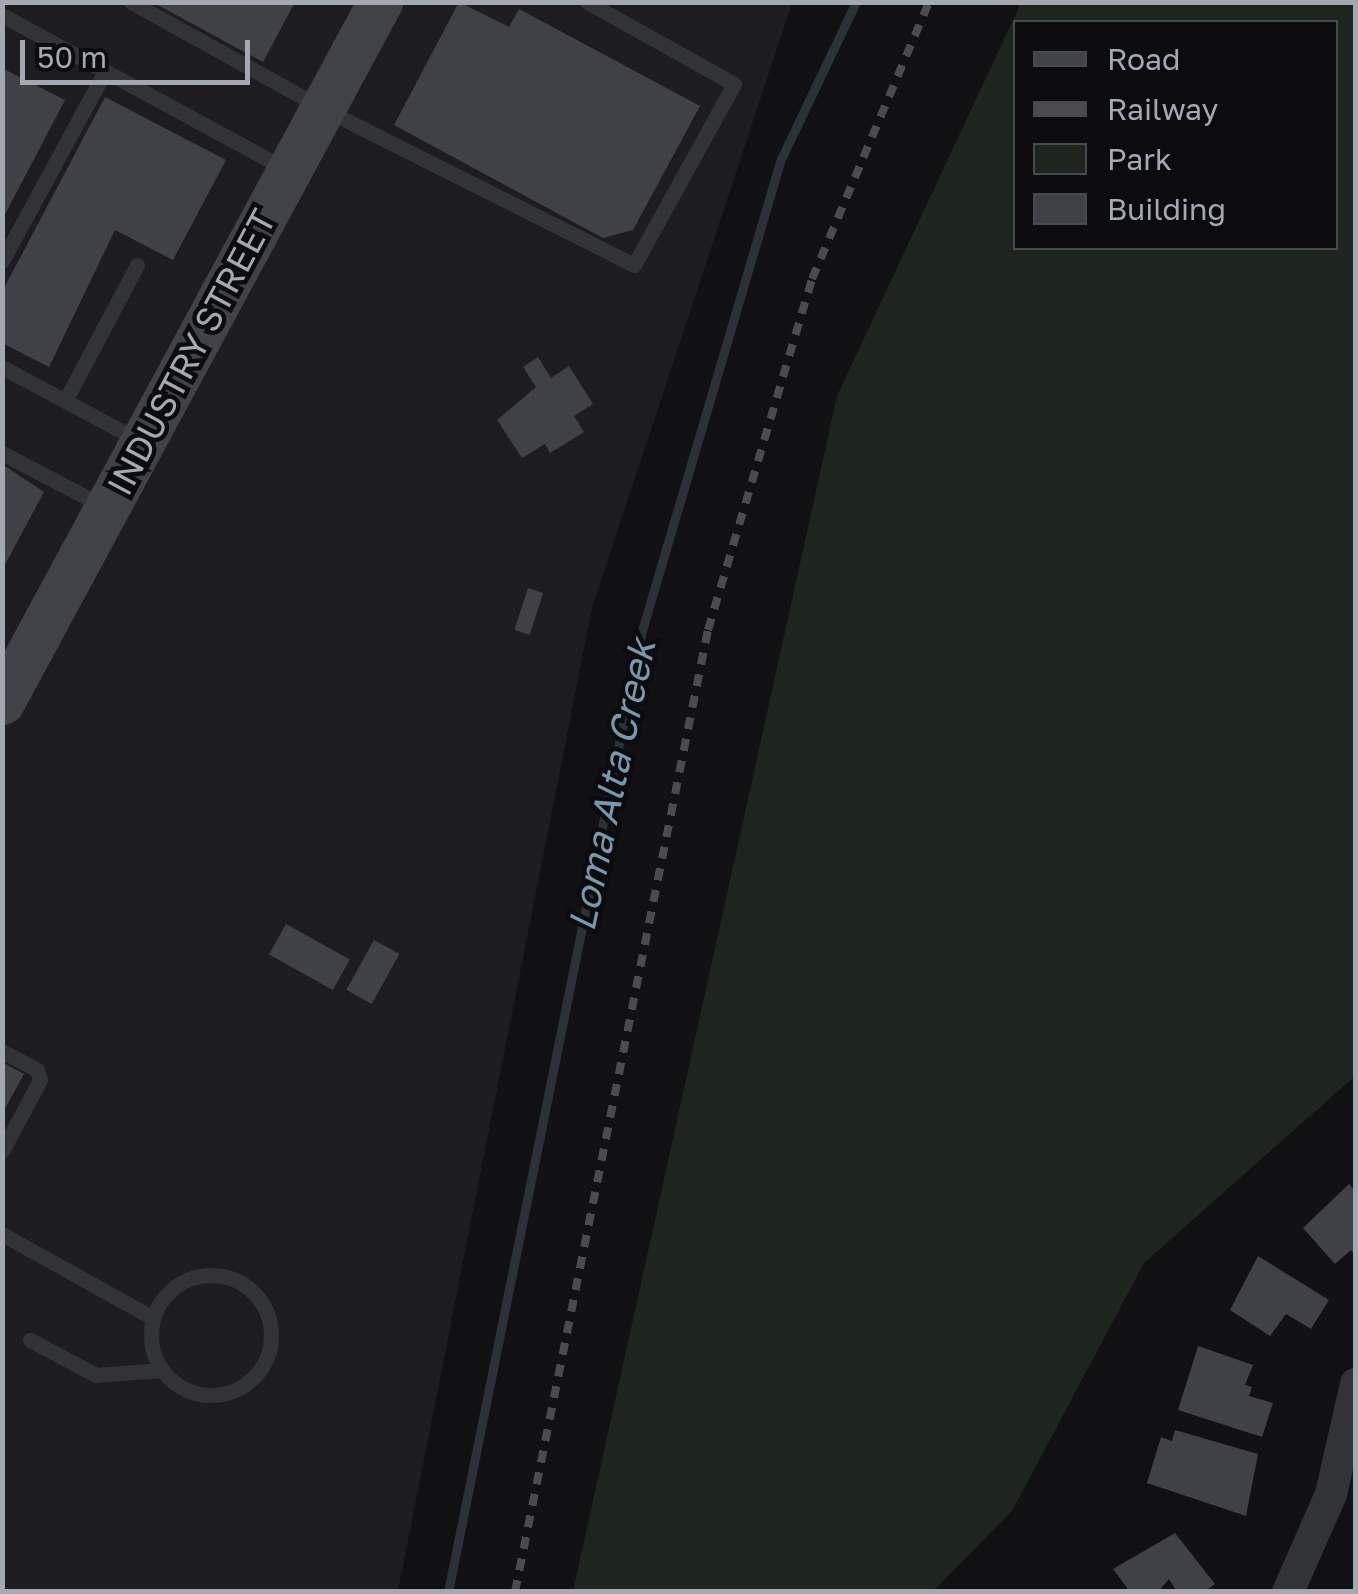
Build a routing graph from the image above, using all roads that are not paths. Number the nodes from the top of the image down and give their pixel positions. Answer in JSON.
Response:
{"nodes":[{"id":1,"x":131,"y":2,"type":"edge"},
{"id":2,"x":380,"y":2,"type":"edge"},
{"id":3,"x":587,"y":2,"type":"edge"},
{"id":4,"x":2,"y":14,"type":"edge"},
{"id":5,"x":106,"y":71,"type":"junction"},
{"id":6,"x":322,"y":108,"type":"junction"},
{"id":7,"x":288,"y":170,"type":"junction"},
{"id":8,"x":2,"y":261,"type":"edge"},
{"id":9,"x":137,"y":265,"type":"dead end"},
{"id":10,"x":2,"y":368,"type":"edge"},
{"id":11,"x":66,"y":402,"type":"junction"},
{"id":12,"x":142,"y":442,"type":"junction"},
{"id":13,"x":2,"y":454,"type":"edge"},
{"id":14,"x":106,"y":508,"type":"junction"},
{"id":15,"x":2,"y":702,"type":"edge"},
{"id":16,"x":2,"y":1051,"type":"edge"},
{"id":17,"x":2,"y":1151,"type":"edge"},
{"id":18,"x":2,"y":1234,"type":"edge"},
{"id":19,"x":154,"y":1318,"type":"junction"},
{"id":20,"x":30,"y":1340,"type":"dead end"},
{"id":21,"x":162,"y":1370,"type":"junction"},
{"id":22,"x":1354,"y":1394,"type":"edge"},
{"id":23,"x":1288,"y":1592,"type":"edge"}],
"edges":[{"from":1,"to":6,"type":"lane"},
{"from":2,"to":6,"type":"street","name":"INDUSTRY STREET"},
{"from":3,"to":6,"type":"lane"},
{"from":4,"to":5,"type":"lane"},
{"from":5,"to":7,"type":"lane"},
{"from":5,"to":8,"type":"lane"},
{"from":6,"to":7,"type":"street","name":"INDUSTRY STREET"},
{"from":7,"to":12,"type":"street","name":"INDUSTRY STREET"},
{"from":9,"to":11,"type":"lane"},
{"from":10,"to":11,"type":"lane"},
{"from":11,"to":12,"type":"lane"},
{"from":12,"to":14,"type":"street","name":"INDUSTRY STREET"},
{"from":13,"to":14,"type":"lane"},
{"from":14,"to":15,"type":"street","name":"INDUSTRY STREET"},
{"from":16,"to":17,"type":"lane"},
{"from":18,"to":19,"type":"lane"},
{"from":19,"to":21,"type":"lane"},
{"from":19,"to":21,"type":"lane"},
{"from":20,"to":21,"type":"lane"},
{"from":22,"to":23,"type":"street"}]}
